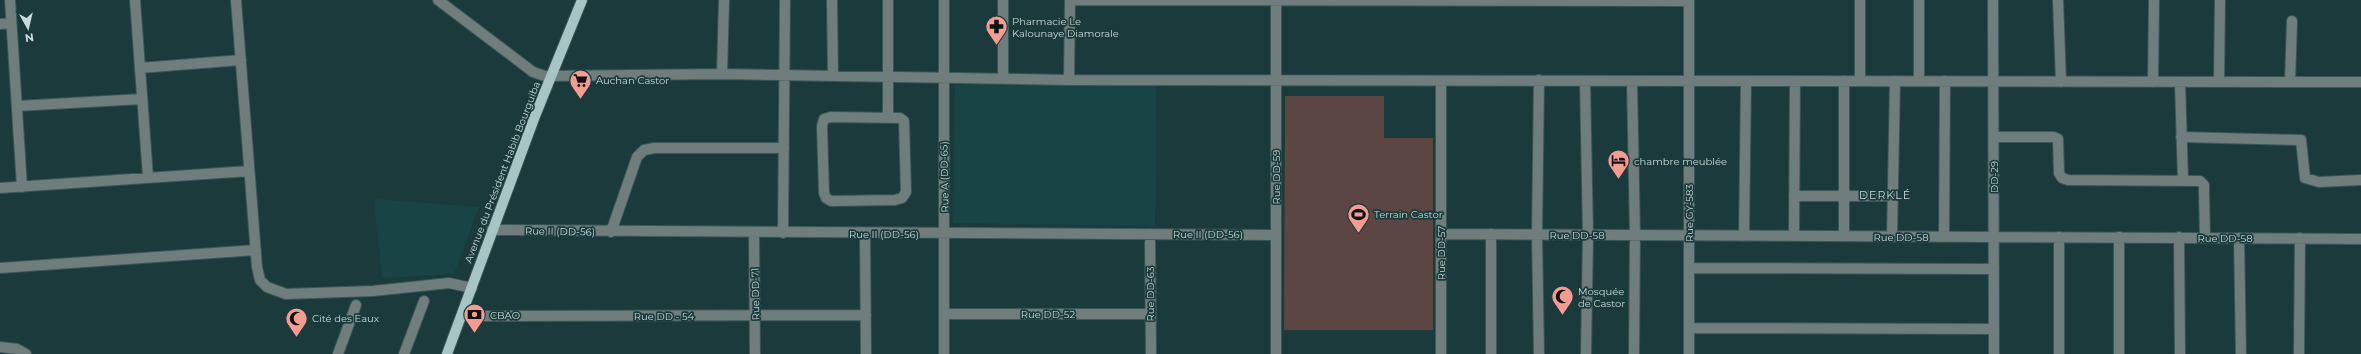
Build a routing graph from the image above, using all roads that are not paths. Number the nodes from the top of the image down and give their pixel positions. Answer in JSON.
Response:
{"nodes":[{"id":1,"x":10,"y":0,"type":"edge"},
{"id":2,"x":135,"y":0,"type":"edge"},
{"id":3,"x":236,"y":0,"type":"edge"},
{"id":4,"x":438,"y":0,"type":"edge"},
{"id":5,"x":582,"y":0,"type":"edge"},
{"id":6,"x":724,"y":0,"type":"edge"},
{"id":7,"x":785,"y":0,"type":"edge"},
{"id":8,"x":832,"y":0,"type":"edge"},
{"id":9,"x":888,"y":0,"type":"edge"},
{"id":10,"x":944,"y":0,"type":"edge"},
{"id":11,"x":1003,"y":0,"type":"edge"},
{"id":12,"x":1070,"y":0,"type":"edge"},
{"id":13,"x":1276,"y":0,"type":"edge"},
{"id":14,"x":1688,"y":0,"type":"edge"},
{"id":15,"x":1860,"y":0,"type":"edge"},
{"id":16,"x":1919,"y":0,"type":"edge"},
{"id":17,"x":1993,"y":0,"type":"edge"},
{"id":18,"x":2058,"y":0,"type":"edge"},
{"id":19,"x":2154,"y":0,"type":"edge"},
{"id":20,"x":2220,"y":0,"type":"edge"},
{"id":21,"x":2292,"y":21,"type":"dead end"},
{"id":22,"x":11,"y":23,"type":"junction"},
{"id":23,"x":0,"y":24,"type":"edge"},
{"id":24,"x":241,"y":60,"type":"junction"},
{"id":25,"x":140,"y":68,"type":"junction"},
{"id":26,"x":722,"y":74,"type":"junction"},
{"id":27,"x":552,"y":75,"type":"junction"},
{"id":28,"x":785,"y":75,"type":"junction"},
{"id":29,"x":833,"y":76,"type":"junction"},
{"id":30,"x":888,"y":77,"type":"junction"},
{"id":31,"x":943,"y":77,"type":"junction"},
{"id":32,"x":1003,"y":79,"type":"junction"},
{"id":33,"x":1069,"y":80,"type":"junction"},
{"id":34,"x":1276,"y":80,"type":"junction"},
{"id":35,"x":1441,"y":80,"type":"junction"},
{"id":36,"x":1539,"y":80,"type":"junction"},
{"id":37,"x":1585,"y":81,"type":"junction"},
{"id":38,"x":1632,"y":81,"type":"junction"},
{"id":39,"x":1689,"y":81,"type":"junction"},
{"id":40,"x":1746,"y":81,"type":"junction"},
{"id":41,"x":1795,"y":81,"type":"junction"},
{"id":42,"x":1844,"y":81,"type":"junction"},
{"id":43,"x":1860,"y":81,"type":"junction"},
{"id":44,"x":1895,"y":81,"type":"junction"},
{"id":45,"x":1919,"y":81,"type":"junction"},
{"id":46,"x":1945,"y":81,"type":"junction"},
{"id":47,"x":1994,"y":82,"type":"junction"},
{"id":48,"x":2061,"y":82,"type":"junction"},
{"id":49,"x":2153,"y":82,"type":"junction"},
{"id":50,"x":2180,"y":82,"type":"junction"},
{"id":51,"x":2219,"y":82,"type":"junction"},
{"id":52,"x":2290,"y":82,"type":"junction"},
{"id":53,"x":2361,"y":82,"type":"edge"},
{"id":54,"x":142,"y":99,"type":"junction"},
{"id":55,"x":17,"y":106,"type":"junction"},
{"id":56,"x":888,"y":118,"type":"junction"},
{"id":57,"x":1994,"y":137,"type":"junction"},
{"id":58,"x":2181,"y":137,"type":"junction"},
{"id":59,"x":784,"y":148,"type":"junction"},
{"id":60,"x":249,"y":171,"type":"junction"},
{"id":61,"x":148,"y":177,"type":"junction"},
{"id":62,"x":2361,"y":180,"type":"edge"},
{"id":63,"x":2183,"y":181,"type":"junction"},
{"id":64,"x":22,"y":187,"type":"junction"},
{"id":65,"x":0,"y":188,"type":"edge"},
{"id":66,"x":1794,"y":196,"type":"junction"},
{"id":67,"x":1844,"y":196,"type":"junction"},
{"id":68,"x":1893,"y":196,"type":"junction"},
{"id":69,"x":492,"y":230,"type":"junction"},
{"id":70,"x":611,"y":232,"type":"junction"},
{"id":71,"x":754,"y":233,"type":"junction"},
{"id":72,"x":783,"y":233,"type":"junction"},
{"id":73,"x":865,"y":234,"type":"junction"},
{"id":74,"x":945,"y":234,"type":"junction"},
{"id":75,"x":1150,"y":234,"type":"junction"},
{"id":76,"x":1441,"y":234,"type":"junction"},
{"id":77,"x":1491,"y":234,"type":"junction"},
{"id":78,"x":1276,"y":235,"type":"junction"},
{"id":79,"x":1537,"y":235,"type":"junction"},
{"id":80,"x":1588,"y":235,"type":"junction"},
{"id":81,"x":1635,"y":235,"type":"junction"},
{"id":82,"x":1690,"y":236,"type":"junction"},
{"id":83,"x":1744,"y":236,"type":"junction"},
{"id":84,"x":1794,"y":236,"type":"junction"},
{"id":85,"x":1844,"y":236,"type":"junction"},
{"id":86,"x":1892,"y":237,"type":"junction"},
{"id":87,"x":1944,"y":237,"type":"junction"},
{"id":88,"x":1994,"y":237,"type":"junction"},
{"id":89,"x":2059,"y":237,"type":"junction"},
{"id":90,"x":2118,"y":237,"type":"junction"},
{"id":91,"x":2179,"y":238,"type":"junction"},
{"id":92,"x":2204,"y":238,"type":"junction"},
{"id":93,"x":2239,"y":238,"type":"junction"},
{"id":94,"x":2300,"y":238,"type":"junction"},
{"id":95,"x":2361,"y":239,"type":"edge"},
{"id":96,"x":256,"y":250,"type":"junction"},
{"id":97,"x":0,"y":268,"type":"edge"},
{"id":98,"x":1689,"y":268,"type":"junction"},
{"id":99,"x":1994,"y":269,"type":"junction"},
{"id":100,"x":472,"y":288,"type":"junction"},
{"id":101,"x":424,"y":301,"type":"dead end"},
{"id":102,"x":356,"y":305,"type":"dead end"},
{"id":103,"x":945,"y":314,"type":"junction"},
{"id":104,"x":1150,"y":314,"type":"junction"},
{"id":105,"x":866,"y":315,"type":"junction"},
{"id":106,"x":462,"y":316,"type":"junction"},
{"id":107,"x":756,"y":316,"type":"junction"},
{"id":108,"x":1689,"y":328,"type":"junction"},
{"id":109,"x":1994,"y":329,"type":"junction"},
{"id":110,"x":0,"y":347,"type":"edge"},
{"id":111,"x":26,"y":354,"type":"edge"},
{"id":112,"x":338,"y":354,"type":"edge"},
{"id":113,"x":404,"y":354,"type":"edge"},
{"id":114,"x":447,"y":354,"type":"edge"},
{"id":115,"x":755,"y":354,"type":"edge"},
{"id":116,"x":866,"y":354,"type":"edge"},
{"id":117,"x":944,"y":354,"type":"edge"},
{"id":118,"x":1151,"y":354,"type":"edge"},
{"id":119,"x":1276,"y":354,"type":"edge"},
{"id":120,"x":1441,"y":354,"type":"edge"},
{"id":121,"x":1491,"y":354,"type":"edge"},
{"id":122,"x":1539,"y":354,"type":"edge"},
{"id":123,"x":1586,"y":354,"type":"edge"},
{"id":124,"x":1634,"y":354,"type":"edge"},
{"id":125,"x":1689,"y":354,"type":"edge"},
{"id":126,"x":1994,"y":354,"type":"edge"},
{"id":127,"x":2059,"y":354,"type":"edge"},
{"id":128,"x":2119,"y":354,"type":"edge"},
{"id":129,"x":2180,"y":354,"type":"edge"},
{"id":130,"x":2241,"y":354,"type":"edge"},
{"id":131,"x":2299,"y":354,"type":"edge"}],
"edges":[{"from":1,"to":22,"type":"street"},
{"from":2,"to":25,"type":"street"},
{"from":3,"to":24,"type":"street"},
{"from":4,"to":27,"type":"street"},
{"from":5,"to":27,"type":"main road","name":"Avenue du Président Habib Bourguiba"},
{"from":6,"to":26,"type":"street"},
{"from":7,"to":28,"type":"street"},
{"from":8,"to":29,"type":"street"},
{"from":9,"to":30,"type":"street"},
{"from":10,"to":31,"type":"street","name":"Rue A (DD-65)"},
{"from":11,"to":32,"type":"street"},
{"from":12,"to":13,"type":"street"},
{"from":12,"to":33,"type":"street"},
{"from":13,"to":14,"type":"street"},
{"from":13,"to":34,"type":"street","name":"Rue DD-59"},
{"from":14,"to":39,"type":"street","name":"Rue GY-583"},
{"from":15,"to":43,"type":"street"},
{"from":16,"to":45,"type":"street"},
{"from":17,"to":47,"type":"street","name":"DD-29"},
{"from":18,"to":48,"type":"street"},
{"from":19,"to":49,"type":"street"},
{"from":20,"to":51,"type":"street"},
{"from":21,"to":52,"type":"street"},
{"from":22,"to":23,"type":"street"},
{"from":22,"to":55,"type":"street"},
{"from":24,"to":25,"type":"street"},
{"from":24,"to":60,"type":"street"},
{"from":25,"to":54,"type":"street"},
{"from":26,"to":27,"type":"street"},
{"from":26,"to":28,"type":"street"},
{"from":27,"to":69,"type":"main road","name":"Avenue du Président Habib Bourguiba"},
{"from":28,"to":29,"type":"street"},
{"from":28,"to":59,"type":"street"},
{"from":29,"to":30,"type":"street"},
{"from":30,"to":31,"type":"street"},
{"from":30,"to":56,"type":"street"},
{"from":31,"to":32,"type":"street"},
{"from":31,"to":74,"type":"street","name":"Rue A (DD-65)"},
{"from":32,"to":33,"type":"street"},
{"from":33,"to":34,"type":"street"},
{"from":34,"to":35,"type":"street"},
{"from":34,"to":78,"type":"street","name":"Rue DD-59"},
{"from":35,"to":36,"type":"street"},
{"from":35,"to":76,"type":"street","name":"Rue DD-57"},
{"from":36,"to":37,"type":"street"},
{"from":36,"to":79,"type":"street"},
{"from":37,"to":38,"type":"street"},
{"from":37,"to":80,"type":"street"},
{"from":38,"to":39,"type":"street"},
{"from":38,"to":81,"type":"street"},
{"from":39,"to":40,"type":"street"},
{"from":39,"to":82,"type":"street","name":"Rue GY-583"},
{"from":40,"to":41,"type":"street"},
{"from":40,"to":83,"type":"street"},
{"from":41,"to":42,"type":"street"},
{"from":41,"to":66,"type":"street"},
{"from":42,"to":43,"type":"street"},
{"from":42,"to":67,"type":"street"},
{"from":43,"to":44,"type":"street"},
{"from":44,"to":45,"type":"street"},
{"from":44,"to":68,"type":"street"},
{"from":45,"to":46,"type":"street"},
{"from":46,"to":47,"type":"street"},
{"from":46,"to":87,"type":"street"},
{"from":47,"to":48,"type":"street"},
{"from":47,"to":57,"type":"street","name":"DD-29"},
{"from":48,"to":49,"type":"street"},
{"from":49,"to":50,"type":"street"},
{"from":50,"to":51,"type":"street"},
{"from":50,"to":58,"type":"street"},
{"from":51,"to":52,"type":"street"},
{"from":52,"to":53,"type":"street"},
{"from":54,"to":55,"type":"street"},
{"from":54,"to":61,"type":"street"},
{"from":55,"to":64,"type":"street"},
{"from":56,"to":56,"type":"street"},
{"from":57,"to":63,"type":"street"},
{"from":57,"to":88,"type":"street","name":"DD-29"},
{"from":58,"to":62,"type":"street"},
{"from":58,"to":63,"type":"street"},
{"from":59,"to":70,"type":"street"},
{"from":59,"to":72,"type":"street"},
{"from":60,"to":61,"type":"street"},
{"from":60,"to":96,"type":"street"},
{"from":61,"to":64,"type":"street"},
{"from":63,"to":92,"type":"street"},
{"from":64,"to":65,"type":"street"},
{"from":66,"to":67,"type":"street"},
{"from":66,"to":84,"type":"street"},
{"from":67,"to":68,"type":"street"},
{"from":67,"to":85,"type":"street"},
{"from":68,"to":86,"type":"street"},
{"from":69,"to":70,"type":"street","name":"Rue II (DD-56)"},
{"from":69,"to":100,"type":"main road","name":"Avenue du Président Habib Bourguiba"},
{"from":70,"to":71,"type":"street","name":"Rue II (DD-56)"},
{"from":71,"to":72,"type":"street","name":"Rue II (DD-56)"},
{"from":71,"to":107,"type":"street","name":"Rue DD-71"},
{"from":72,"to":73,"type":"street","name":"Rue II (DD-56)"},
{"from":73,"to":74,"type":"street","name":"Rue II (DD-56)"},
{"from":73,"to":105,"type":"street"},
{"from":74,"to":75,"type":"street","name":"Rue II (DD-56)"},
{"from":74,"to":103,"type":"street","name":"Rue A (DD-65)"},
{"from":75,"to":78,"type":"street","name":"Rue II (DD-56)"},
{"from":75,"to":104,"type":"street","name":"Rue DD-63"},
{"from":76,"to":77,"type":"street","name":"Rue DD-58"},
{"from":76,"to":120,"type":"street","name":"Rue DD-57"},
{"from":77,"to":79,"type":"street","name":"Rue DD-58"},
{"from":77,"to":121,"type":"street"},
{"from":78,"to":119,"type":"street","name":"Rue DD-59"},
{"from":79,"to":80,"type":"street","name":"Rue DD-58"},
{"from":79,"to":122,"type":"street"},
{"from":80,"to":81,"type":"street","name":"Rue DD-58"},
{"from":80,"to":123,"type":"street"},
{"from":81,"to":82,"type":"street","name":"Rue DD-58"},
{"from":81,"to":124,"type":"street"},
{"from":82,"to":83,"type":"street","name":"Rue DD-58"},
{"from":82,"to":98,"type":"street","name":"Rue GY-583"},
{"from":83,"to":84,"type":"street","name":"Rue DD-58"},
{"from":84,"to":85,"type":"street","name":"Rue DD-58"},
{"from":85,"to":86,"type":"street","name":"Rue DD-58"},
{"from":86,"to":87,"type":"street","name":"Rue DD-58"},
{"from":87,"to":88,"type":"street","name":"Rue DD-58"},
{"from":88,"to":89,"type":"street","name":"Rue DD-58"},
{"from":88,"to":99,"type":"street","name":"DD-29"},
{"from":89,"to":90,"type":"street","name":"Rue DD-58"},
{"from":89,"to":127,"type":"street"},
{"from":90,"to":91,"type":"street","name":"Rue DD-58"},
{"from":90,"to":128,"type":"street"},
{"from":91,"to":92,"type":"street","name":"Rue DD-58"},
{"from":91,"to":129,"type":"street"},
{"from":92,"to":93,"type":"street","name":"Rue DD-58"},
{"from":93,"to":94,"type":"street","name":"Rue DD-58"},
{"from":93,"to":130,"type":"street"},
{"from":94,"to":95,"type":"street","name":"Rue DD-58"},
{"from":94,"to":131,"type":"street"},
{"from":96,"to":97,"type":"street"},
{"from":96,"to":100,"type":"street"},
{"from":98,"to":99,"type":"street"},
{"from":98,"to":108,"type":"street","name":"Rue GY-583"},
{"from":99,"to":109,"type":"street","name":"DD-29"},
{"from":100,"to":106,"type":"main road","name":"Avenue du Président Habib Bourguiba"},
{"from":101,"to":113,"type":"street"},
{"from":102,"to":112,"type":"street"},
{"from":103,"to":104,"type":"street","name":"Rue DD-52"},
{"from":103,"to":117,"type":"street","name":"Rue A (DD-65)"},
{"from":104,"to":118,"type":"street","name":"Rue DD-63"},
{"from":105,"to":107,"type":"street","name":"Rue DD - 54"},
{"from":105,"to":116,"type":"street"},
{"from":106,"to":107,"type":"street","name":"Rue DD - 54"},
{"from":106,"to":114,"type":"main road","name":"Avenue du Président Habib Bourguiba"},
{"from":107,"to":115,"type":"street","name":"Rue DD-71"},
{"from":108,"to":109,"type":"street"},
{"from":108,"to":125,"type":"street","name":"Rue GY-583"},
{"from":109,"to":126,"type":"street","name":"DD-29"},
{"from":110,"to":111,"type":"street"}]}
